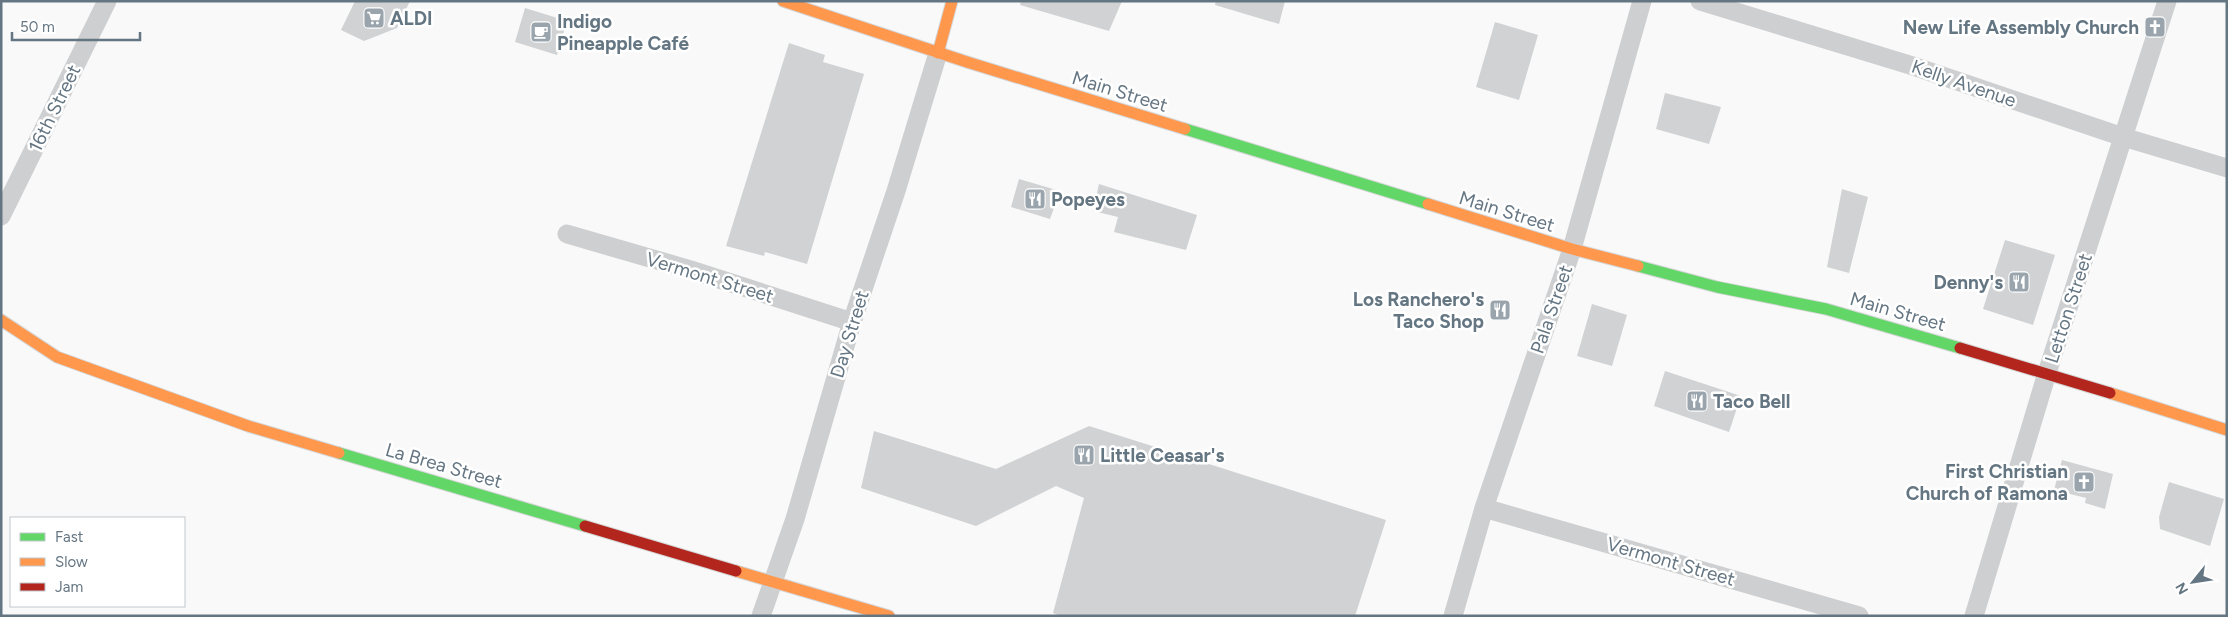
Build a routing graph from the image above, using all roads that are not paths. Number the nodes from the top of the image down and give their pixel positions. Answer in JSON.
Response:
{"nodes":[{"id":1,"x":107,"y":1,"type":"edge"},
{"id":2,"x":783,"y":1,"type":"edge"},
{"id":3,"x":952,"y":1,"type":"edge"},
{"id":4,"x":1642,"y":1,"type":"edge"},
{"id":5,"x":1700,"y":1,"type":"edge"},
{"id":6,"x":2167,"y":1,"type":"edge"},
{"id":7,"x":938,"y":53,"type":"junction"},
{"id":8,"x":2123,"y":138,"type":"junction"},
{"id":9,"x":2227,"y":168,"type":"edge"},
{"id":10,"x":1,"y":216,"type":"edge"},
{"id":11,"x":567,"y":234,"type":"dead end"},
{"id":12,"x":1572,"y":249,"type":"junction"},
{"id":13,"x":1,"y":320,"type":"edge"},
{"id":14,"x":852,"y":322,"type":"junction"},
{"id":15,"x":2047,"y":373,"type":"junction"},
{"id":16,"x":2227,"y":430,"type":"edge"},
{"id":17,"x":1484,"y":508,"type":"junction"},
{"id":18,"x":773,"y":582,"type":"junction"},
{"id":19,"x":761,"y":616,"type":"edge"},
{"id":20,"x":889,"y":616,"type":"edge"},
{"id":21,"x":1453,"y":616,"type":"edge"},
{"id":22,"x":1859,"y":616,"type":"edge"},
{"id":23,"x":1974,"y":616,"type":"edge"}],
"edges":[{"from":1,"to":10,"type":"street","name":"16th Street"},
{"from":2,"to":7,"type":"main road","name":"Main Street"},
{"from":3,"to":7,"type":"main road"},
{"from":4,"to":12,"type":"street","name":"Pala Street"},
{"from":5,"to":8,"type":"street","name":"Kelly Avenue"},
{"from":6,"to":8,"type":"street","name":"Letton Street"},
{"from":7,"to":12,"type":"main road","name":"Main Street"},
{"from":7,"to":14,"type":"street","name":"Day Street"},
{"from":8,"to":9,"type":"street","name":"Kelly Avenue"},
{"from":8,"to":15,"type":"street","name":"Letton Street"},
{"from":11,"to":14,"type":"street","name":"Vermont Street"},
{"from":12,"to":15,"type":"main road","name":"Main Street"},
{"from":12,"to":17,"type":"street","name":"Pala Street"},
{"from":13,"to":18,"type":"main road","name":"La Brea Street"},
{"from":14,"to":18,"type":"street","name":"Day Street"},
{"from":15,"to":16,"type":"main road","name":"Main Street"},
{"from":15,"to":23,"type":"street","name":"Letton Street"},
{"from":17,"to":21,"type":"street","name":"Pala Street"},
{"from":17,"to":22,"type":"street","name":"Vermont Street"},
{"from":18,"to":19,"type":"street","name":"Day Street"},
{"from":18,"to":20,"type":"main road","name":"La Brea Street"}]}
